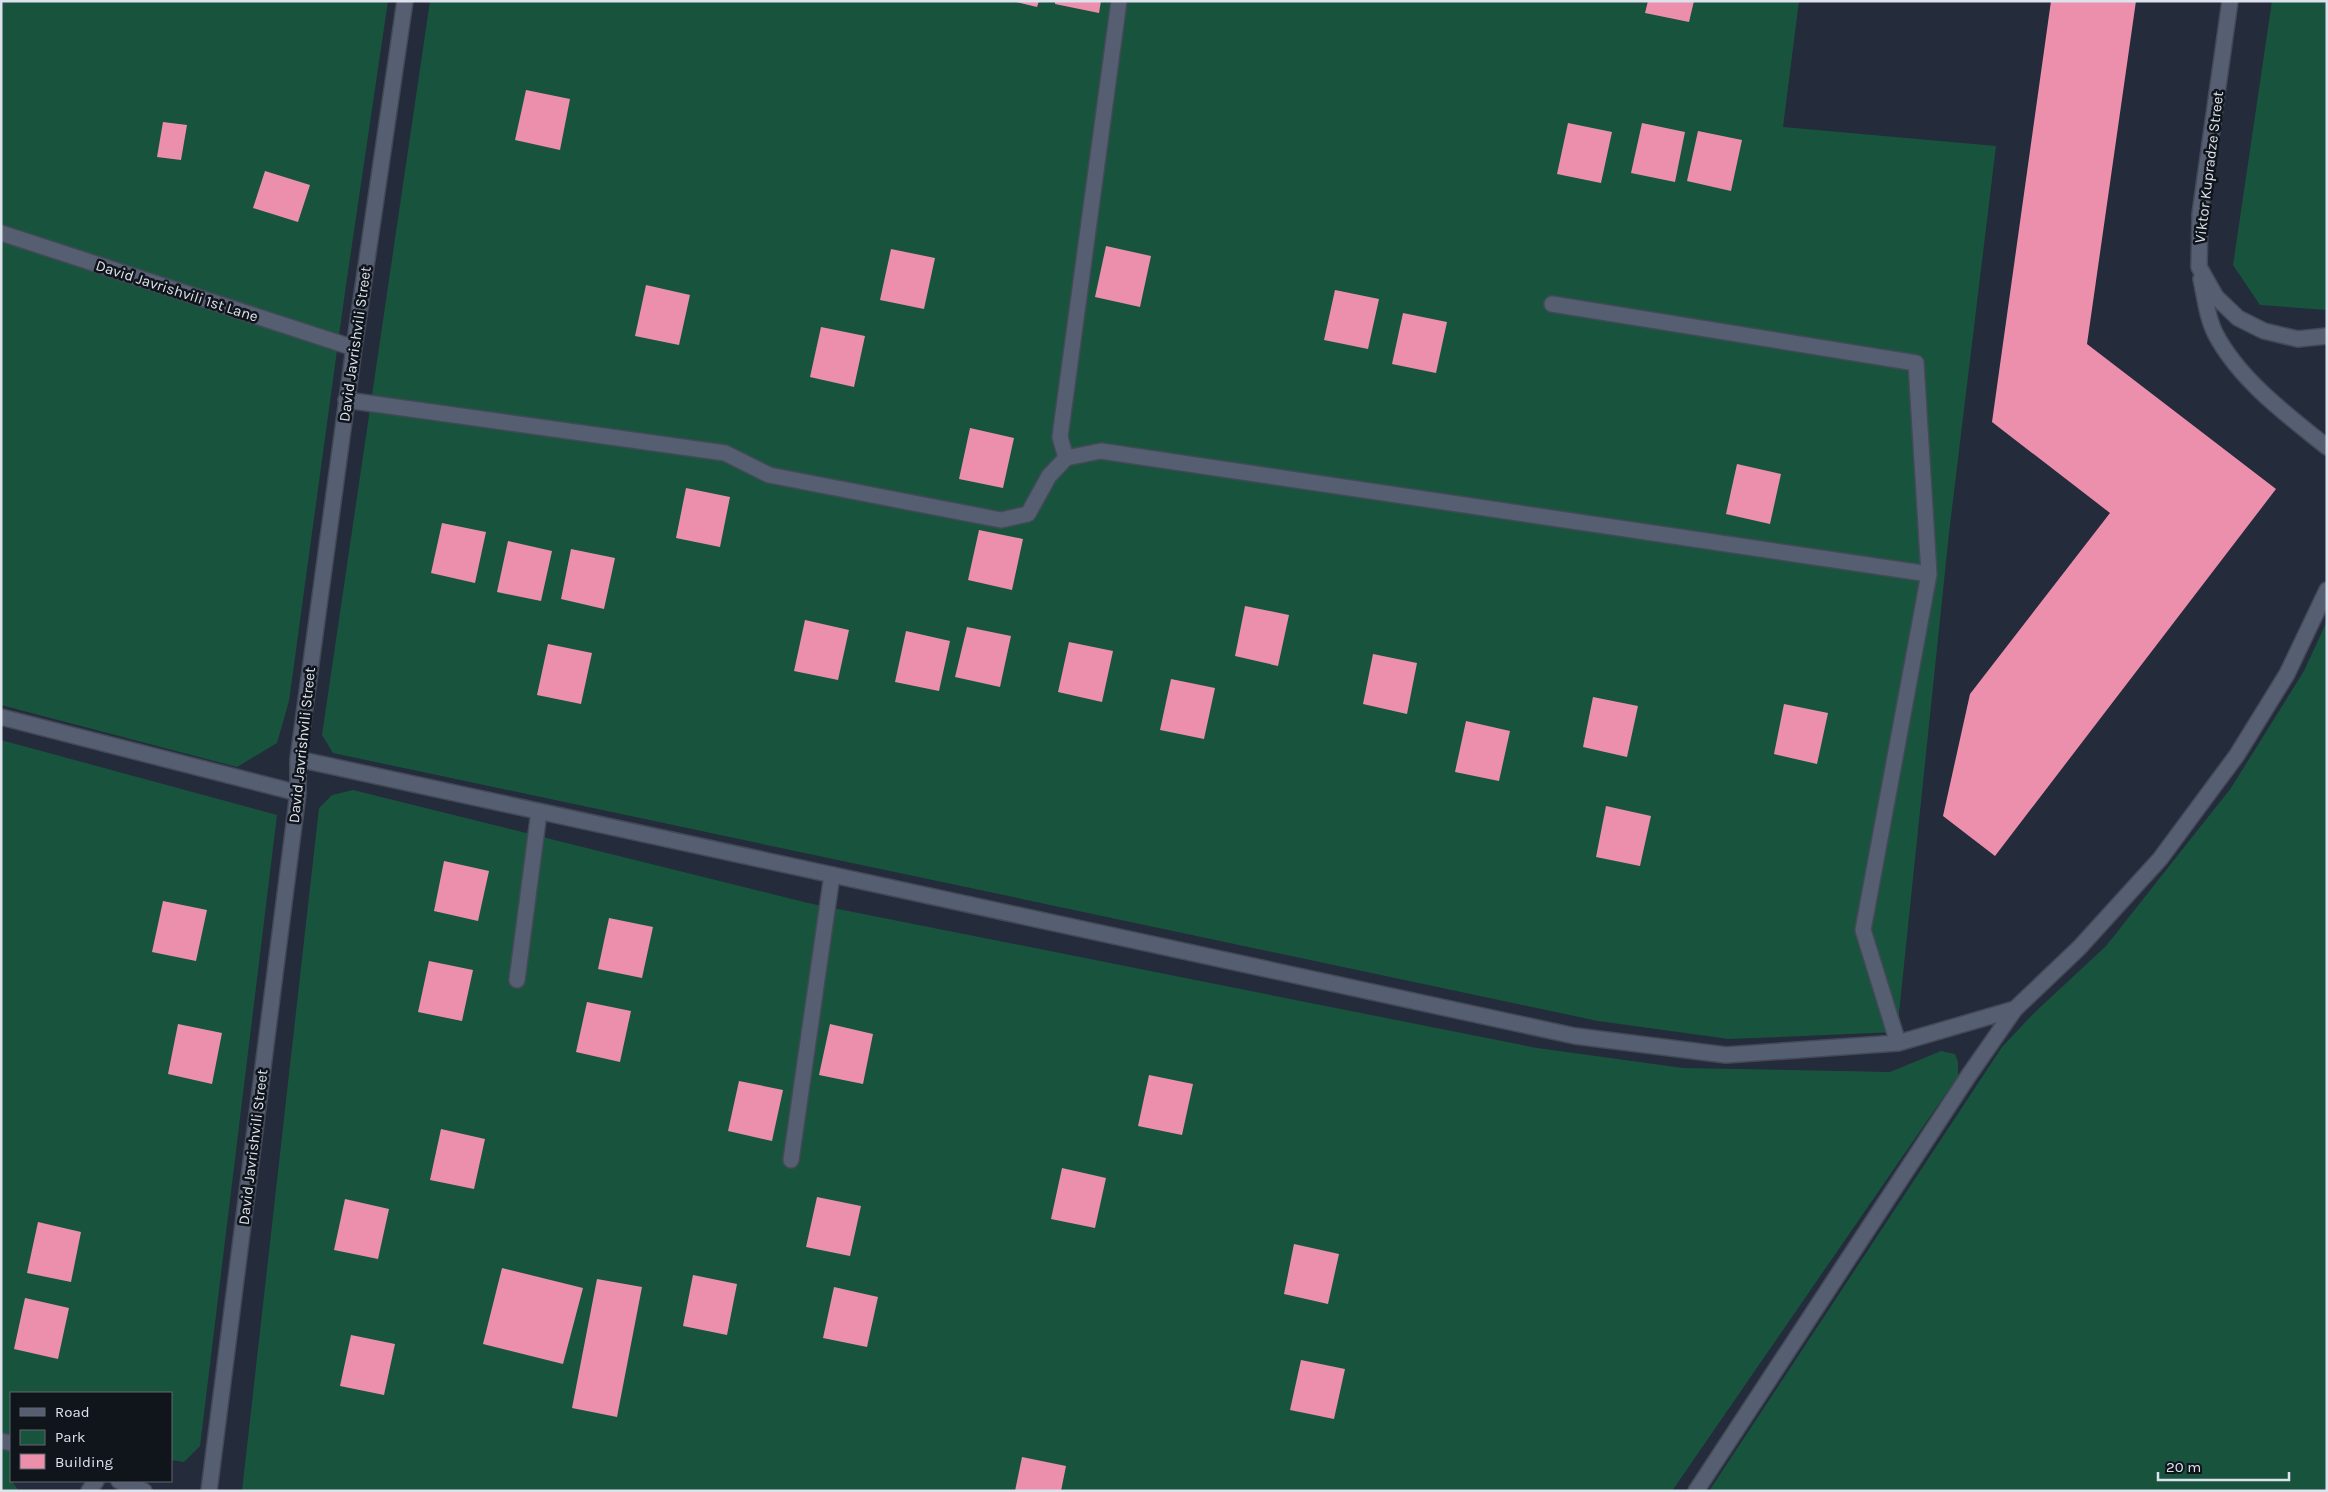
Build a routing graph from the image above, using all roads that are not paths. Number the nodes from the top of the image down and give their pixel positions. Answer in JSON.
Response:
{"nodes":[{"id":1,"x":405,"y":1,"type":"edge"},
{"id":2,"x":1120,"y":1,"type":"edge"},
{"id":3,"x":2230,"y":1,"type":"edge"},
{"id":4,"x":1,"y":233,"type":"edge"},
{"id":5,"x":2199,"y":267,"type":"junction"},
{"id":6,"x":1552,"y":304,"type":"dead end"},
{"id":7,"x":2327,"y":336,"type":"edge"},
{"id":8,"x":354,"y":348,"type":"junction"},
{"id":9,"x":346,"y":400,"type":"junction"},
{"id":10,"x":2327,"y":447,"type":"edge"},
{"id":11,"x":1066,"y":458,"type":"junction"},
{"id":12,"x":1930,"y":574,"type":"junction"},
{"id":13,"x":2327,"y":590,"type":"edge"},
{"id":14,"x":1,"y":717,"type":"edge"},
{"id":15,"x":298,"y":759,"type":"junction"},
{"id":16,"x":298,"y":793,"type":"junction"},
{"id":17,"x":539,"y":812,"type":"junction"},
{"id":18,"x":832,"y":875,"type":"junction"},
{"id":19,"x":518,"y":980,"type":"dead end"},
{"id":20,"x":2015,"y":1009,"type":"junction"},
{"id":21,"x":1898,"y":1043,"type":"junction"},
{"id":22,"x":791,"y":1160,"type":"dead end"},
{"id":23,"x":122,"y":1482,"type":"edge"},
{"id":24,"x":144,"y":1491,"type":"edge"},
{"id":25,"x":209,"y":1491,"type":"edge"},
{"id":26,"x":1696,"y":1491,"type":"edge"}],
"edges":[{"from":1,"to":8,"type":"street","name":"David Javrishvili Street"},
{"from":2,"to":11,"type":"street"},
{"from":3,"to":5,"type":"street","name":"Viktor Kupradze Street"},
{"from":4,"to":8,"type":"street","name":"David Javrishvili 1st Lane"},
{"from":5,"to":7,"type":"street"},
{"from":5,"to":10,"type":"street","name":"Viktor Kupradze Street"},
{"from":6,"to":12,"type":"street"},
{"from":8,"to":9,"type":"street","name":"David Javrishvili Street"},
{"from":9,"to":11,"type":"street"},
{"from":9,"to":15,"type":"street","name":"David Javrishvili Street"},
{"from":11,"to":12,"type":"street"},
{"from":12,"to":21,"type":"street"},
{"from":13,"to":20,"type":"street"},
{"from":14,"to":16,"type":"street"},
{"from":15,"to":16,"type":"street","name":"David Javrishvili Street"},
{"from":15,"to":17,"type":"street"},
{"from":16,"to":25,"type":"street","name":"David Javrishvili Street"},
{"from":17,"to":18,"type":"street"},
{"from":17,"to":19,"type":"street"},
{"from":18,"to":21,"type":"street"},
{"from":18,"to":22,"type":"street"},
{"from":20,"to":21,"type":"street"},
{"from":20,"to":26,"type":"street"},
{"from":23,"to":24,"type":"street"}]}
